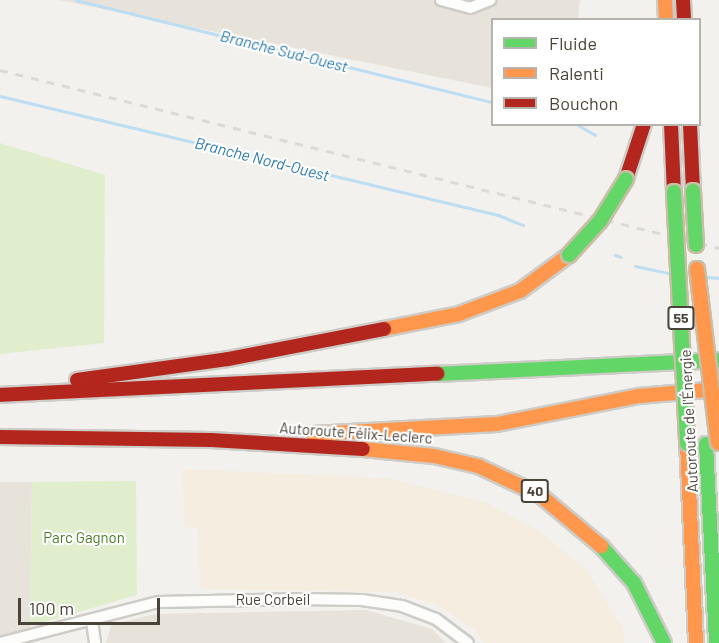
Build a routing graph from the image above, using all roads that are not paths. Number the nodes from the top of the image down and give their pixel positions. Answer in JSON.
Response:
{"nodes":[{"id":1,"x":441,"y":0,"type":"edge"},
{"id":2,"x":490,"y":0,"type":"edge"},
{"id":3,"x":683,"y":0,"type":"edge"},
{"id":4,"x":665,"y":2,"type":"edge"},
{"id":5,"x":664,"y":18,"type":"edge"},
{"id":6,"x":684,"y":18,"type":"edge"},
{"id":7,"x":643,"y":126,"type":"edge"},
{"id":8,"x":671,"y":126,"type":"edge"},
{"id":9,"x":690,"y":126,"type":"edge"},
{"id":10,"x":719,"y":346,"type":"edge"},
{"id":11,"x":719,"y":360,"type":"edge"},
{"id":12,"x":379,"y":376,"type":"junction"},
{"id":13,"x":0,"y":388,"type":"edge"},
{"id":14,"x":719,"y":389,"type":"edge"},
{"id":15,"x":0,"y":395,"type":"edge"},
{"id":16,"x":0,"y":437,"type":"edge"},
{"id":17,"x":212,"y":440,"type":"junction"},
{"id":18,"x":714,"y":446,"type":"edge"},
{"id":19,"x":92,"y":621,"type":"junction"},
{"id":20,"x":0,"y":643,"type":"edge"},
{"id":21,"x":95,"y":643,"type":"edge"},
{"id":22,"x":468,"y":643,"type":"edge"},
{"id":23,"x":664,"y":643,"type":"edge"},
{"id":24,"x":696,"y":643,"type":"edge"},
{"id":25,"x":716,"y":643,"type":"edge"}],
"edges":[{"from":1,"to":2,"type":"street"},
{"from":3,"to":6,"type":"highway"},
{"from":4,"to":5,"type":"highway"},
{"from":7,"to":13,"type":"highway","bridge":true},
{"from":8,"to":24,"type":"highway","name":"Autoroute de l'Énergie","number":"55","bridge":true},
{"from":9,"to":18,"type":"highway","name":"Autoroute de l'Énergie","bridge":true},
{"from":10,"to":12,"type":"highway"},
{"from":11,"to":12,"type":"highway"},
{"from":12,"to":15,"type":"highway"},
{"from":14,"to":17,"type":"highway"},
{"from":16,"to":17,"type":"highway","name":"Autoroute Félix-Leclerc","number":"40"},
{"from":17,"to":23,"type":"highway","name":"Autoroute Félix-Leclerc","number":"40"},
{"from":18,"to":25,"type":"highway","name":"Autoroute de l'Énergie"},
{"from":19,"to":20,"type":"street","name":"Rue Corbeil"},
{"from":19,"to":21,"type":"street"},
{"from":19,"to":22,"type":"street","name":"Rue Corbeil"}]}
